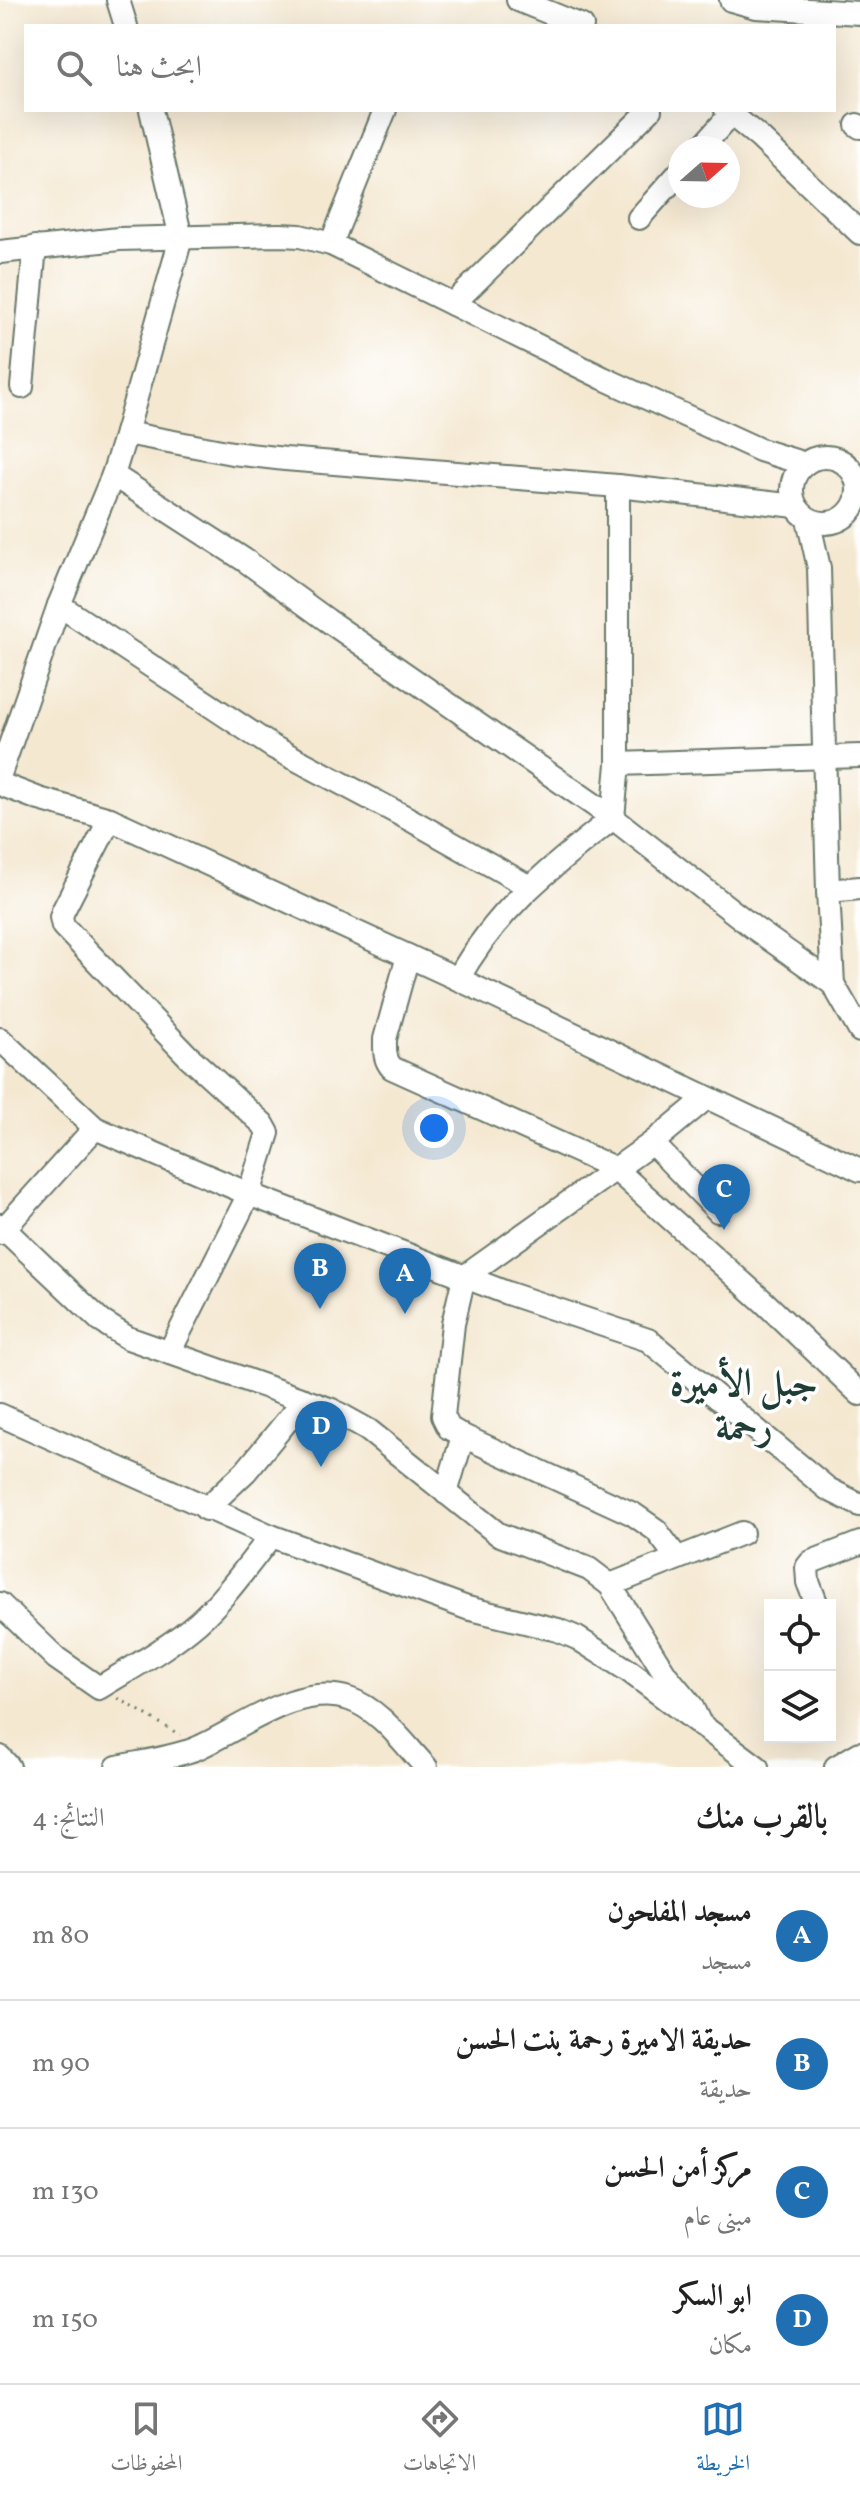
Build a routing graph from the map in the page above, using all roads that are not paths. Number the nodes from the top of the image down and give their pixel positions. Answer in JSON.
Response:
{"nodes":[{"id":1,"x":118,"y":0,"type":"edge"},
{"id":2,"x":518,"y":0,"type":"edge"},
{"id":3,"x":731,"y":0,"type":"edge"},
{"id":4,"x":860,"y":13,"type":"edge"},
{"id":5,"x":125,"y":24,"type":"edge"},
{"id":6,"x":577,"y":24,"type":"edge"},
{"id":7,"x":151,"y":112,"type":"edge"},
{"id":8,"x":384,"y":112,"type":"edge"},
{"id":9,"x":648,"y":112,"type":"edge"},
{"id":10,"x":728,"y":112,"type":"edge"},
{"id":11,"x":710,"y":136,"type":"edge"},
{"id":12,"x":668,"y":185,"type":"edge"},
{"id":13,"x":639,"y":218,"type":"dead end"},
{"id":14,"x":860,"y":233,"type":"edge"},
{"id":15,"x":181,"y":238,"type":"junction"},
{"id":16,"x":331,"y":244,"type":"junction"},
{"id":17,"x":35,"y":247,"type":"junction"},
{"id":18,"x":0,"y":252,"type":"edge"},
{"id":19,"x":453,"y":304,"type":"junction"},
{"id":20,"x":22,"y":387,"type":"dead end"},
{"id":21,"x":126,"y":433,"type":"junction"},
{"id":22,"x":799,"y":472,"type":"junction"},
{"id":23,"x":113,"y":475,"type":"junction"},
{"id":24,"x":859,"y":482,"type":"edge"},
{"id":25,"x":618,"y":486,"type":"junction"},
{"id":26,"x":802,"y":513,"type":"junction"},
{"id":27,"x":851,"y":517,"type":"edge"},
{"id":28,"x":819,"y":568,"type":"junction"},
{"id":29,"x":59,"y":605,"type":"junction"},
{"id":30,"x":860,"y":756,"type":"edge"},
{"id":31,"x":824,"y":758,"type":"junction"},
{"id":32,"x":618,"y":764,"type":"junction"},
{"id":33,"x":0,"y":774,"type":"edge"},
{"id":34,"x":0,"y":784,"type":"edge"},
{"id":35,"x":0,"y":797,"type":"edge"},
{"id":36,"x":39,"y":799,"type":"junction"},
{"id":37,"x":613,"y":818,"type":"junction"},
{"id":38,"x":110,"y":819,"type":"junction"},
{"id":39,"x":528,"y":886,"type":"junction"},
{"id":40,"x":860,"y":888,"type":"edge"},
{"id":41,"x":828,"y":891,"type":"junction"},
{"id":42,"x":408,"y":956,"type":"junction"},
{"id":43,"x":458,"y":979,"type":"junction"},
{"id":44,"x":833,"y":984,"type":"junction"},
{"id":45,"x":859,"y":1028,"type":"edge"},
{"id":46,"x":0,"y":1039,"type":"edge"},
{"id":47,"x":705,"y":1099,"type":"junction"},
{"id":48,"x":95,"y":1128,"type":"junction"},
{"id":49,"x":652,"y":1143,"type":"junction"},
{"id":50,"x":614,"y":1168,"type":"junction"},
{"id":51,"x":860,"y":1170,"type":"edge"},
{"id":52,"x":249,"y":1194,"type":"junction"},
{"id":53,"x":718,"y":1211,"type":"dead end"},
{"id":54,"x":1,"y":1229,"type":"edge"},
{"id":55,"x":464,"y":1277,"type":"junction"},
{"id":56,"x":169,"y":1353,"type":"junction"},
{"id":57,"x":860,"y":1394,"type":"edge"},
{"id":58,"x":304,"y":1400,"type":"junction"},
{"id":59,"x":0,"y":1415,"type":"edge"},
{"id":60,"x":463,"y":1436,"type":"junction"},
{"id":61,"x":446,"y":1493,"type":"junction"},
{"id":62,"x":860,"y":1505,"type":"edge"},
{"id":63,"x":206,"y":1509,"type":"junction"},
{"id":64,"x":742,"y":1533,"type":"dead end"},
{"id":65,"x":271,"y":1536,"type":"junction"},
{"id":66,"x":860,"y":1543,"type":"edge"},
{"id":67,"x":677,"y":1558,"type":"junction"},
{"id":68,"x":610,"y":1585,"type":"junction"},
{"id":69,"x":815,"y":1599,"type":"edge"},
{"id":70,"x":0,"y":1604,"type":"edge"},
{"id":71,"x":701,"y":1726,"type":"junction"},
{"id":72,"x":860,"y":1753,"type":"edge"},
{"id":73,"x":0,"y":1757,"type":"edge"},
{"id":74,"x":9,"y":1767,"type":"edge"},
{"id":75,"x":117,"y":1767,"type":"edge"},
{"id":76,"x":426,"y":1767,"type":"edge"},
{"id":77,"x":757,"y":1767,"type":"edge"},
{"id":78,"x":836,"y":1767,"type":"edge"}],
"edges":[{"from":1,"to":5,"type":"street"},
{"from":2,"to":6,"type":"street"},
{"from":3,"to":4,"type":"street"},
{"from":7,"to":15,"type":"street"},
{"from":8,"to":16,"type":"street"},
{"from":9,"to":19,"type":"street"},
{"from":10,"to":11,"type":"street"},
{"from":10,"to":14,"type":"street"},
{"from":12,"to":13,"type":"street"},
{"from":15,"to":16,"type":"street"},
{"from":15,"to":17,"type":"street"},
{"from":15,"to":21,"type":"street"},
{"from":16,"to":19,"type":"street"},
{"from":17,"to":18,"type":"street"},
{"from":17,"to":20,"type":"street"},
{"from":19,"to":22,"type":"street"},
{"from":21,"to":23,"type":"street"},
{"from":21,"to":25,"type":"street"},
{"from":22,"to":24,"type":"street"},
{"from":22,"to":26,"type":"street"},
{"from":23,"to":29,"type":"street"},
{"from":23,"to":37,"type":"street"},
{"from":24,"to":27,"type":"street"},
{"from":25,"to":26,"type":"street"},
{"from":25,"to":32,"type":"street"},
{"from":26,"to":27,"type":"street"},
{"from":26,"to":28,"type":"street"},
{"from":27,"to":28,"type":"street"},
{"from":28,"to":31,"type":"street"},
{"from":29,"to":33,"type":"street"},
{"from":29,"to":39,"type":"street"},
{"from":30,"to":31,"type":"street"},
{"from":31,"to":32,"type":"street"},
{"from":31,"to":41,"type":"street"},
{"from":32,"to":37,"type":"street"},
{"from":34,"to":36,"type":"street"},
{"from":35,"to":36,"type":"street"},
{"from":36,"to":38,"type":"street"},
{"from":37,"to":39,"type":"street"},
{"from":37,"to":44,"type":"street"},
{"from":38,"to":42,"type":"street"},
{"from":38,"to":52,"type":"street"},
{"from":39,"to":43,"type":"street"},
{"from":40,"to":41,"type":"street"},
{"from":41,"to":44,"type":"street"},
{"from":42,"to":43,"type":"street"},
{"from":42,"to":50,"type":"street"},
{"from":43,"to":47,"type":"street"},
{"from":44,"to":45,"type":"street"},
{"from":46,"to":48,"type":"street"},
{"from":47,"to":49,"type":"street"},
{"from":47,"to":51,"type":"street"},
{"from":48,"to":52,"type":"street"},
{"from":48,"to":54,"type":"street"},
{"from":49,"to":50,"type":"street"},
{"from":49,"to":53,"type":"street"},
{"from":50,"to":55,"type":"street"},
{"from":50,"to":57,"type":"street"},
{"from":52,"to":55,"type":"street"},
{"from":52,"to":56,"type":"street"},
{"from":54,"to":56,"type":"street"},
{"from":55,"to":60,"type":"street"},
{"from":55,"to":62,"type":"street"},
{"from":56,"to":58,"type":"street"},
{"from":58,"to":61,"type":"street"},
{"from":58,"to":63,"type":"street"},
{"from":59,"to":63,"type":"street"},
{"from":60,"to":61,"type":"street"},
{"from":60,"to":67,"type":"street"},
{"from":61,"to":68,"type":"street"},
{"from":63,"to":65,"type":"street"},
{"from":64,"to":67,"type":"street"},
{"from":65,"to":70,"type":"street"},
{"from":65,"to":71,"type":"street"},
{"from":66,"to":69,"type":"street"},
{"from":67,"to":68,"type":"street"},
{"from":68,"to":71,"type":"street"},
{"from":71,"to":77,"type":"street"},
{"from":72,"to":78,"type":"street"},
{"from":73,"to":74,"type":"street"},
{"from":75,"to":76,"type":"street"}]}
